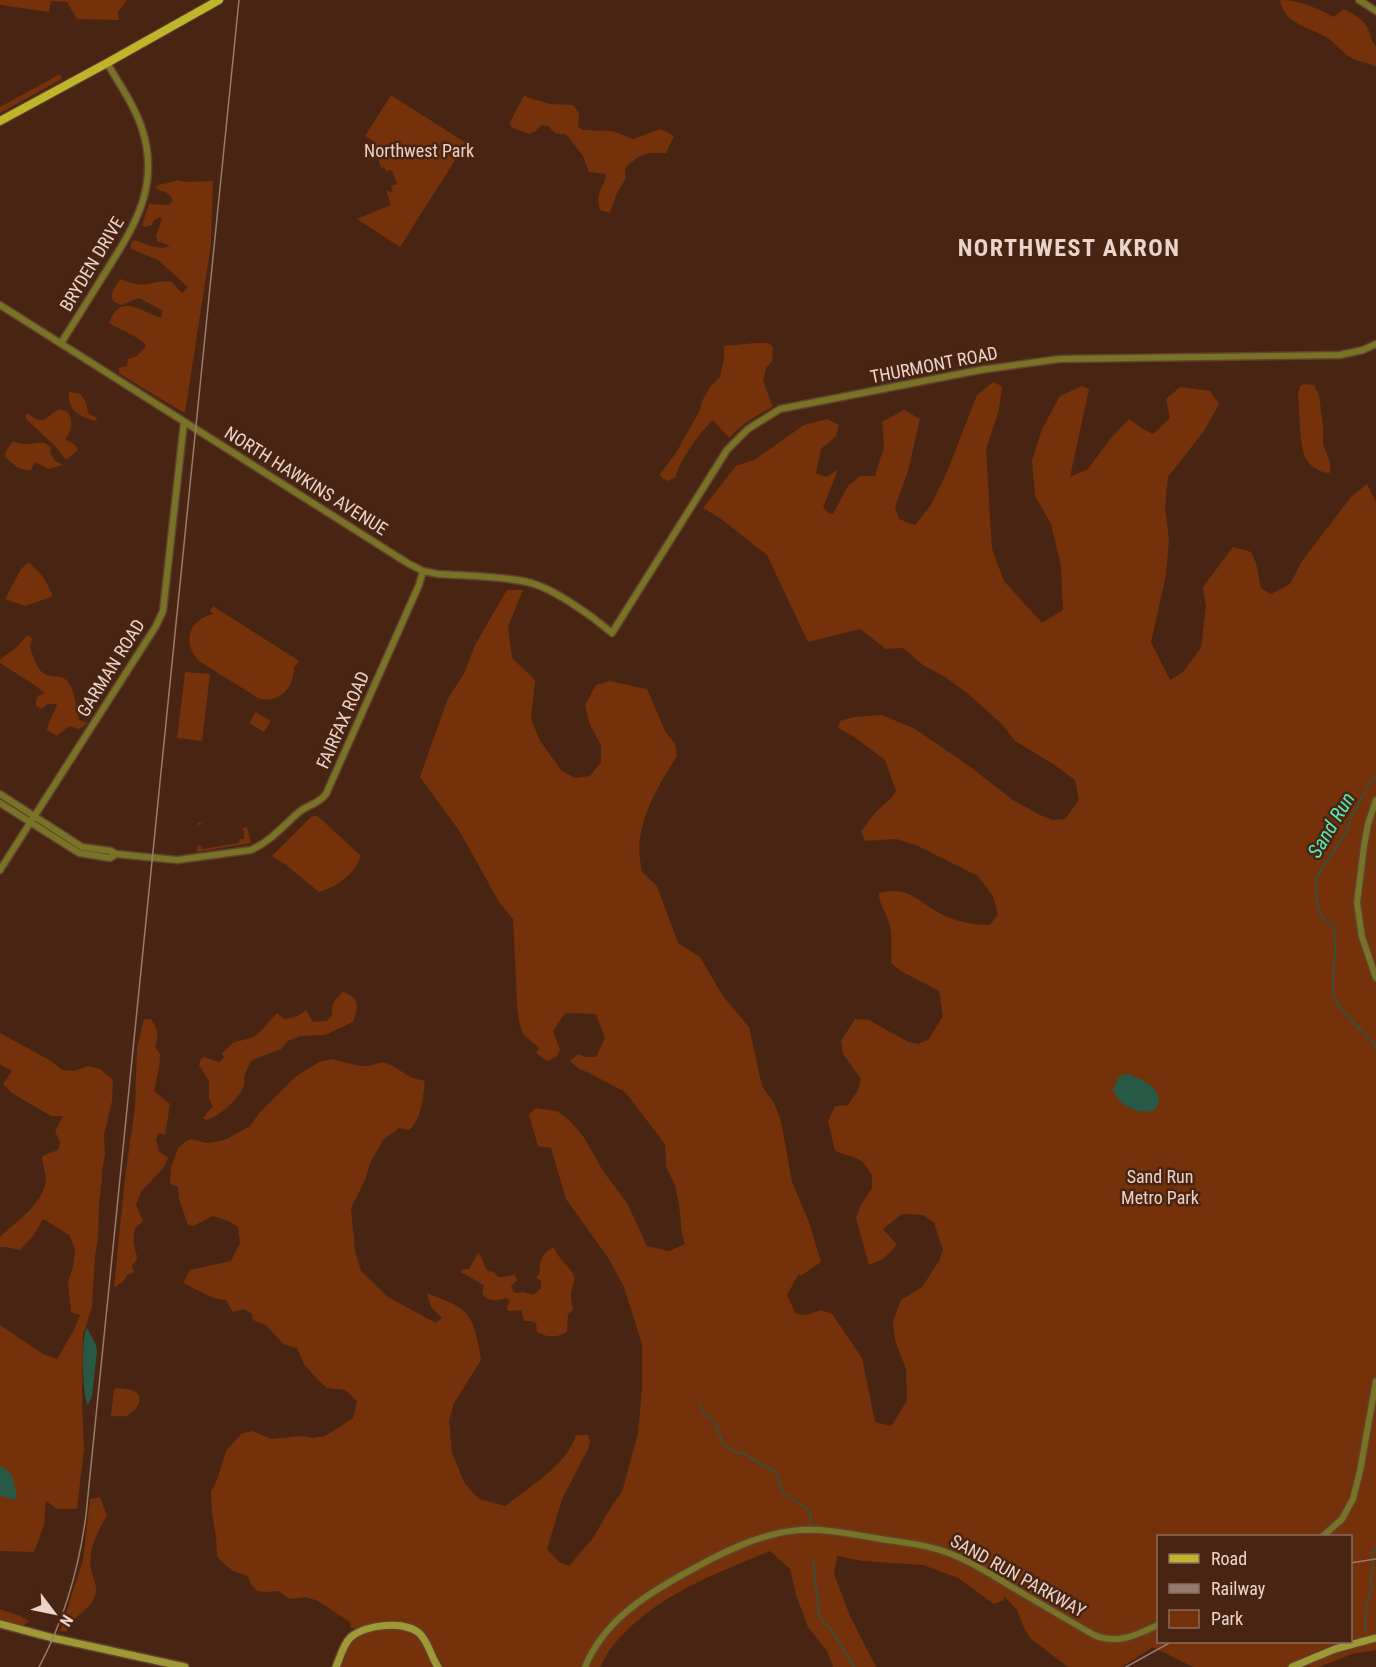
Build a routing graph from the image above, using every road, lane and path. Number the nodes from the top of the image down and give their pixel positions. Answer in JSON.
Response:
{"nodes":[{"id":1,"x":219,"y":0,"type":"edge"},
{"id":2,"x":1359,"y":0,"type":"edge"},
{"id":3,"x":1376,"y":11,"type":"edge"},
{"id":4,"x":107,"y":63,"type":"junction"},
{"id":5,"x":0,"y":121,"type":"edge"},
{"id":6,"x":0,"y":305,"type":"edge"},
{"id":7,"x":61,"y":343,"type":"junction"},
{"id":8,"x":1376,"y":344,"type":"edge"},
{"id":9,"x":184,"y":422,"type":"junction"},
{"id":10,"x":423,"y":571,"type":"junction"},
{"id":11,"x":612,"y":633,"type":"joint"},
{"id":12,"x":0,"y":794,"type":"edge"},
{"id":13,"x":1376,"y":800,"type":"edge"},
{"id":14,"x":0,"y":803,"type":"edge"},
{"id":15,"x":32,"y":819,"type":"junction"},
{"id":16,"x":0,"y":870,"type":"edge"},
{"id":17,"x":1376,"y":978,"type":"edge"},
{"id":18,"x":1376,"y":1381,"type":"edge"},
{"id":19,"x":1324,"y":1535,"type":"edge"},
{"id":20,"x":0,"y":1624,"type":"edge"},
{"id":21,"x":1157,"y":1625,"type":"edge"},
{"id":22,"x":1376,"y":1638,"type":"edge"},
{"id":23,"x":185,"y":1667,"type":"edge"},
{"id":24,"x":336,"y":1667,"type":"edge"},
{"id":25,"x":438,"y":1667,"type":"edge"},
{"id":26,"x":585,"y":1667,"type":"edge"},
{"id":27,"x":1292,"y":1667,"type":"edge"}],
"edges":[{"from":1,"to":4,"type":"main road"},
{"from":2,"to":3,"type":"street"},
{"from":4,"to":5,"type":"main road"},
{"from":4,"to":7,"type":"street","name":"BRYDEN DRIVE"},
{"from":6,"to":7,"type":"street","name":"NORTH HAWKINS AVENUE"},
{"from":7,"to":9,"type":"street","name":"NORTH HAWKINS AVENUE"},
{"from":8,"to":11,"type":"street","name":"THURMONT ROAD"},
{"from":9,"to":10,"type":"street","name":"NORTH HAWKINS AVENUE"},
{"from":9,"to":15,"type":"street","name":"GARMAN ROAD"},
{"from":10,"to":11,"type":"street","name":"NORTH HAWKINS AVENUE"},
{"from":10,"to":15,"type":"street","name":"FAIRFAX ROAD"},
{"from":12,"to":15,"type":"street"},
{"from":13,"to":17,"type":"street"},
{"from":14,"to":15,"type":"street"},
{"from":15,"to":16,"type":"street","name":"GARMAN ROAD"},
{"from":18,"to":19,"type":"street"},
{"from":20,"to":23,"type":"main road"},
{"from":21,"to":26,"type":"street","name":"SAND RUN PARKWAY"},
{"from":22,"to":27,"type":"main road"},
{"from":24,"to":25,"type":"main road"}]}
